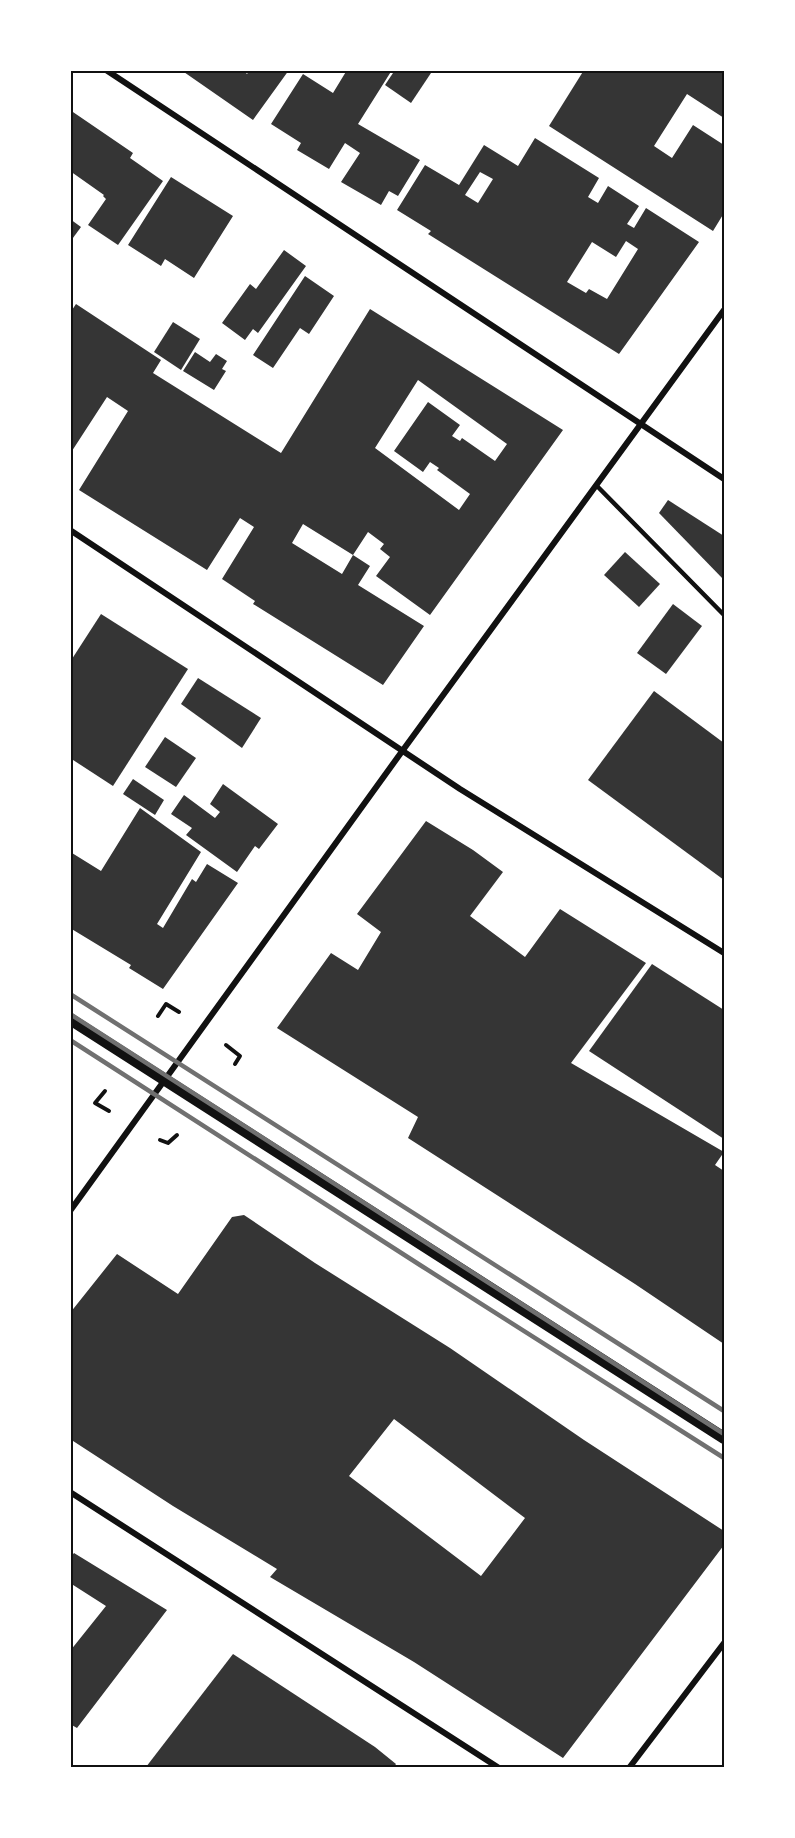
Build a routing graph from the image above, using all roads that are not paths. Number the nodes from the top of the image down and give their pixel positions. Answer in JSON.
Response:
{"nodes":[{"id":1,"x":106,"y":70,"type":"edge"},
{"id":2,"x":724,"y":309,"type":"edge"},
{"id":3,"x":641,"y":425,"type":"junction"},
{"id":4,"x":724,"y":479,"type":"edge"},
{"id":5,"x":597,"y":486,"type":"junction"},
{"id":6,"x":70,"y":530,"type":"edge"},
{"id":7,"x":724,"y":615,"type":"edge"},
{"id":8,"x":403,"y":750,"type":"junction"},
{"id":9,"x":724,"y":953,"type":"edge"},
{"id":10,"x":70,"y":1019,"type":"edge"},
{"id":11,"x":166,"y":1080,"type":"junction"},
{"id":12,"x":70,"y":1211,"type":"edge"},
{"id":13,"x":724,"y":1438,"type":"edge"},
{"id":14,"x":70,"y":1492,"type":"edge"},
{"id":15,"x":724,"y":1643,"type":"edge"},
{"id":16,"x":499,"y":1767,"type":"edge"},
{"id":17,"x":629,"y":1767,"type":"edge"}],
"edges":[{"from":1,"to":3,"type":"street"},
{"from":2,"to":3,"type":"street"},
{"from":3,"to":4,"type":"street"},
{"from":3,"to":5,"type":"street"},
{"from":5,"to":7,"type":"lane"},
{"from":5,"to":8,"type":"street"},
{"from":6,"to":8,"type":"street"},
{"from":8,"to":9,"type":"street"},
{"from":8,"to":11,"type":"street"},
{"from":10,"to":11,"type":"main road"},
{"from":11,"to":12,"type":"street"},
{"from":11,"to":13,"type":"main road"},
{"from":14,"to":16,"type":"street"},
{"from":15,"to":17,"type":"street"}]}
